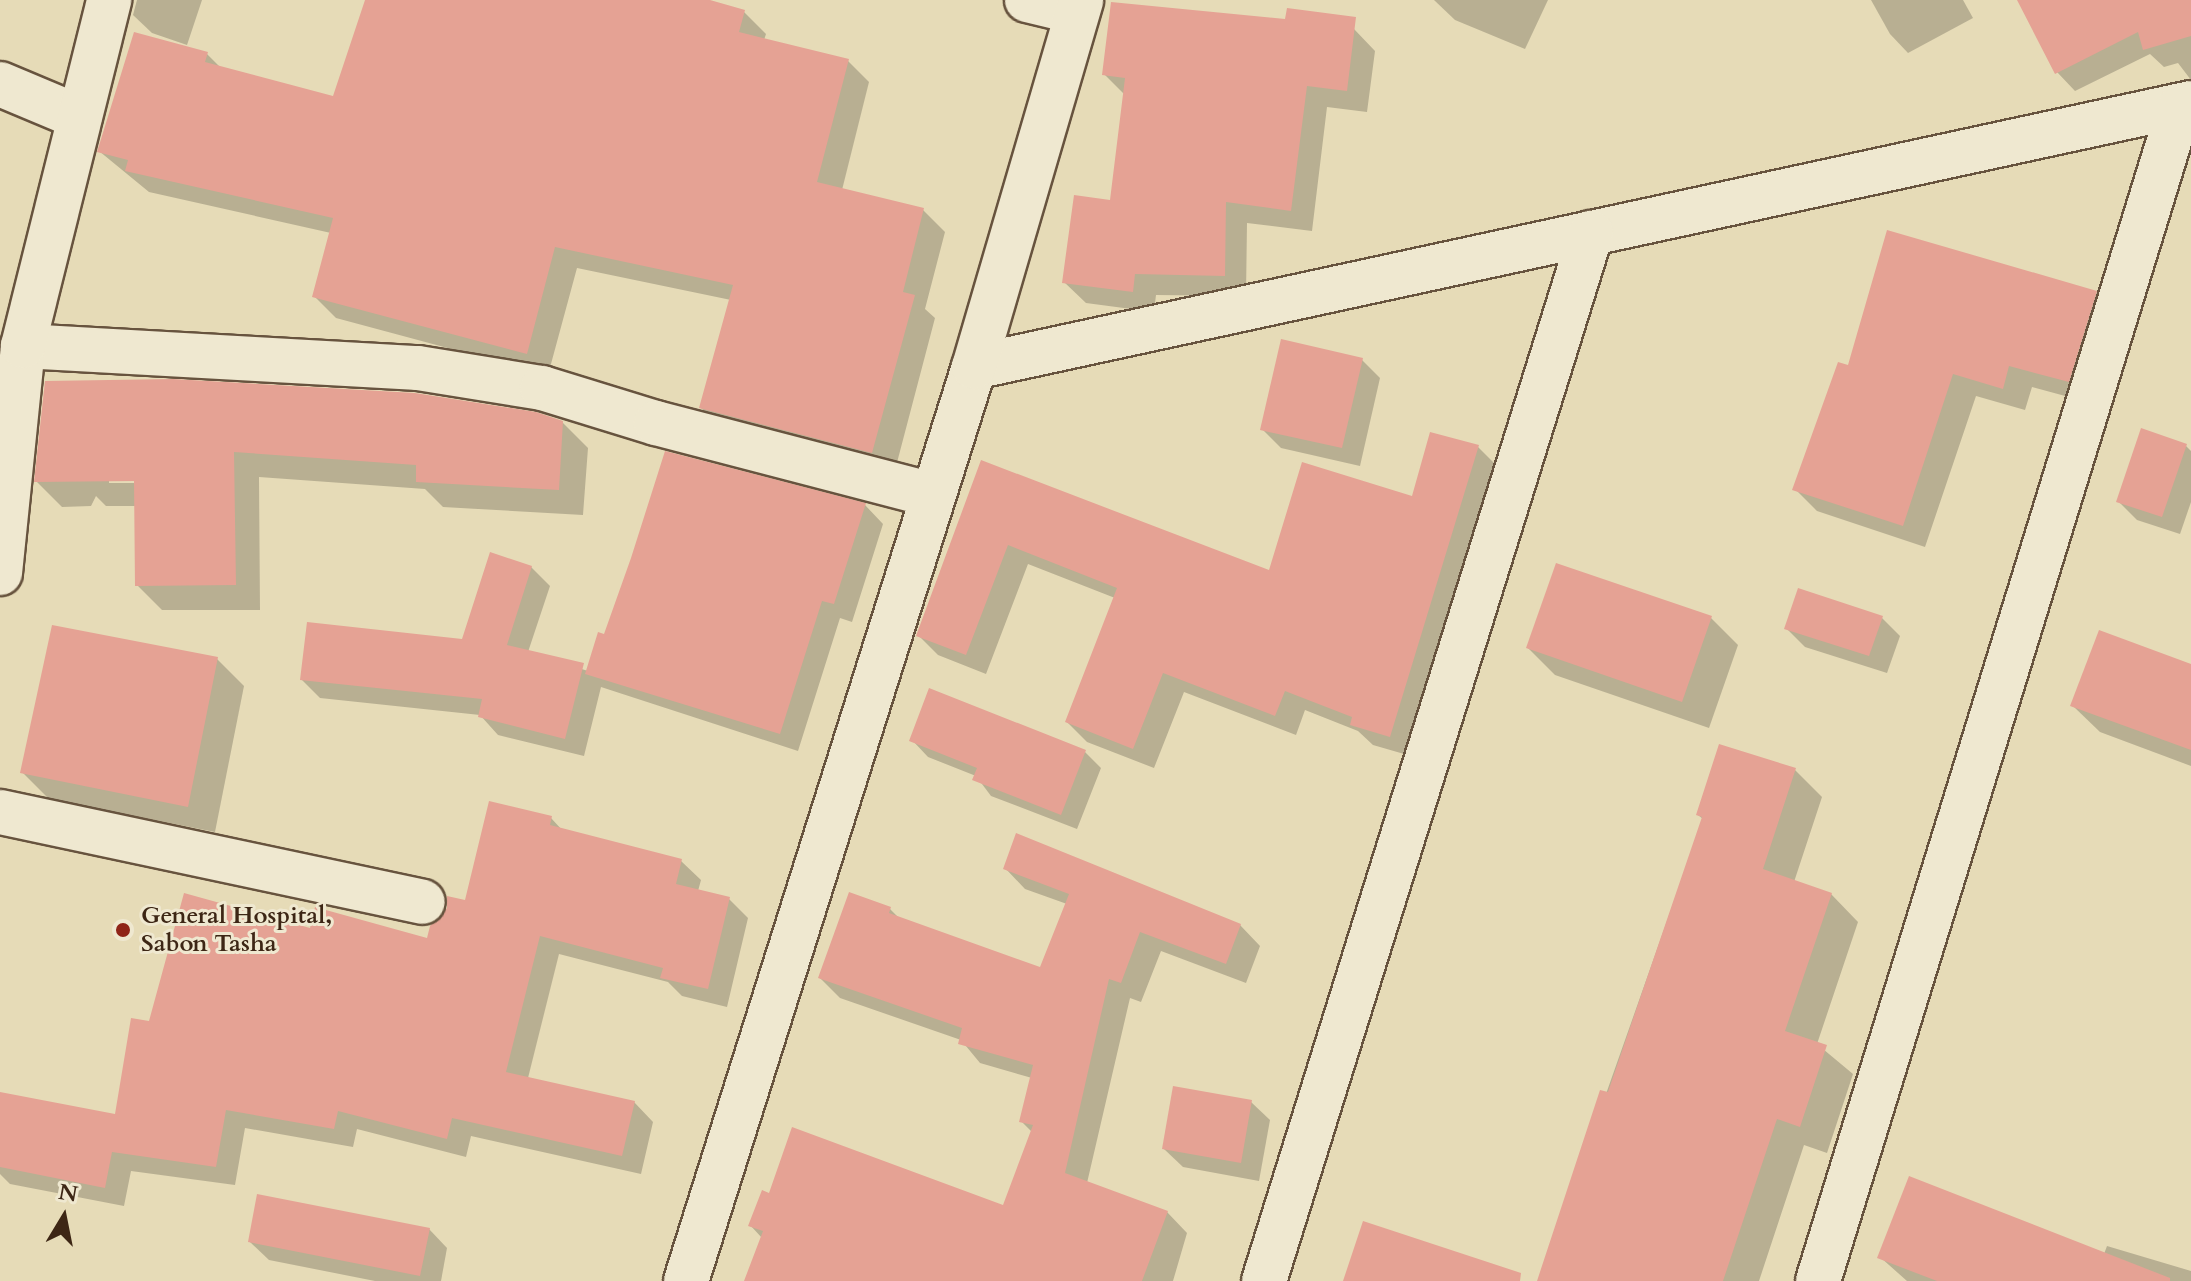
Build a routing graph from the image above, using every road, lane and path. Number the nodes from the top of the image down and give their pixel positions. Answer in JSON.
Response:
{"nodes":[{"id":1,"x":109,"y":0,"type":"edge"},
{"id":2,"x":1027,"y":0,"type":"edge"},
{"id":3,"x":1079,"y":6,"type":"edge"},
{"id":4,"x":0,"y":84,"type":"edge"},
{"id":5,"x":2186,"y":104,"type":"edge"},
{"id":6,"x":79,"y":117,"type":"junction"},
{"id":7,"x":1591,"y":233,"type":"junction"},
{"id":8,"x":23,"y":346,"type":"junction"},
{"id":9,"x":974,"y":367,"type":"junction"},
{"id":10,"x":933,"y":495,"type":"junction"},
{"id":11,"x":0,"y":573,"type":"edge"},
{"id":12,"x":0,"y":812,"type":"edge"},
{"id":13,"x":423,"y":902,"type":"dead end"},
{"id":14,"x":686,"y":1281,"type":"edge"},
{"id":15,"x":1264,"y":1281,"type":"edge"},
{"id":16,"x":1818,"y":1281,"type":"edge"}],
"edges":[{"from":1,"to":6,"type":"street"},
{"from":2,"to":3,"type":"street"},
{"from":3,"to":9,"type":"street"},
{"from":4,"to":6,"type":"street"},
{"from":5,"to":7,"type":"street"},
{"from":5,"to":16,"type":"street"},
{"from":6,"to":8,"type":"street"},
{"from":7,"to":9,"type":"street"},
{"from":7,"to":15,"type":"street"},
{"from":8,"to":10,"type":"street"},
{"from":8,"to":11,"type":"street"},
{"from":9,"to":10,"type":"street"},
{"from":10,"to":14,"type":"street"},
{"from":12,"to":13,"type":"street"}]}
